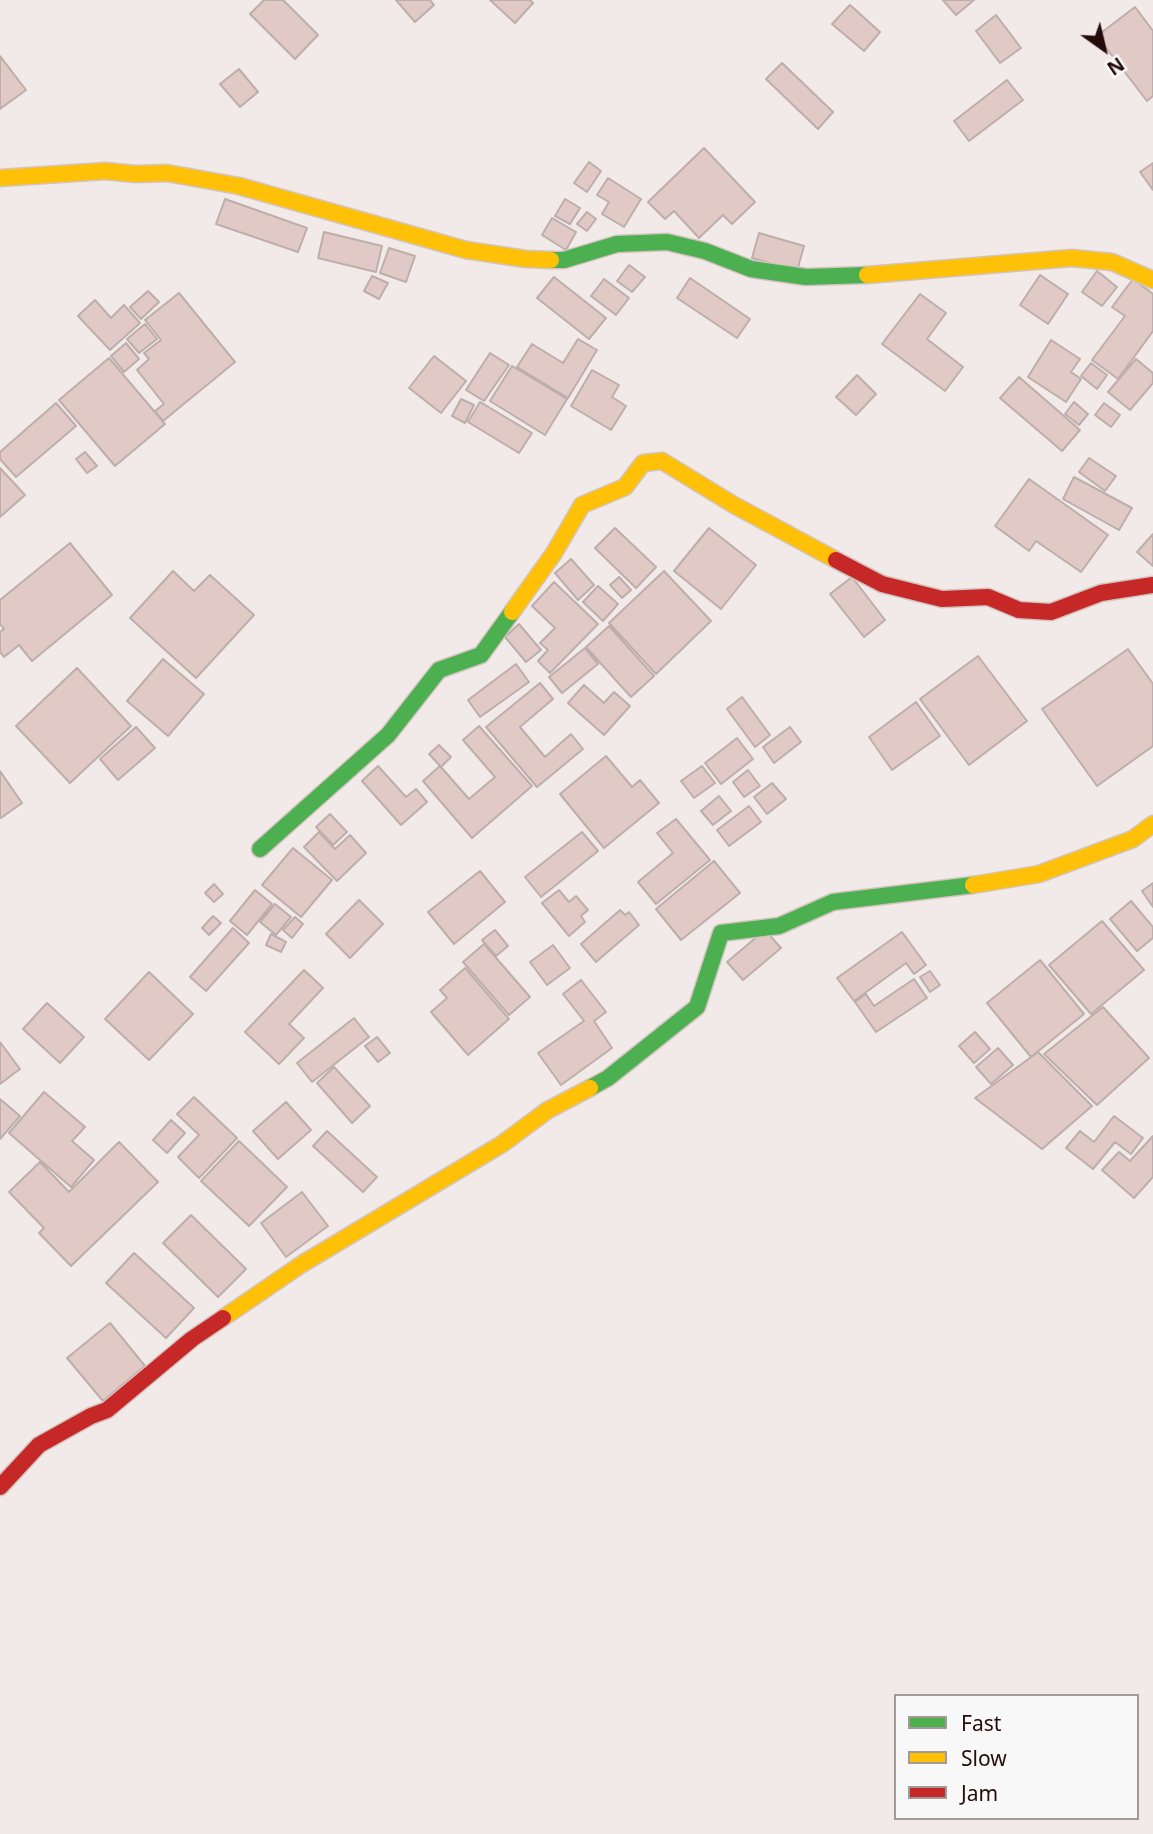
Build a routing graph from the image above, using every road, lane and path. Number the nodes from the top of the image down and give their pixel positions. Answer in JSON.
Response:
{"nodes":[{"id":1,"x":0,"y":178,"type":"edge"},
{"id":2,"x":1153,"y":280,"type":"edge"},
{"id":3,"x":1153,"y":585,"type":"edge"},
{"id":4,"x":1153,"y":824,"type":"edge"},
{"id":5,"x":260,"y":849,"type":"dead end"},
{"id":6,"x":0,"y":1487,"type":"edge"}],
"edges":[{"from":1,"to":2,"type":"street"},
{"from":3,"to":5,"type":"street"},
{"from":4,"to":6,"type":"street"}]}
